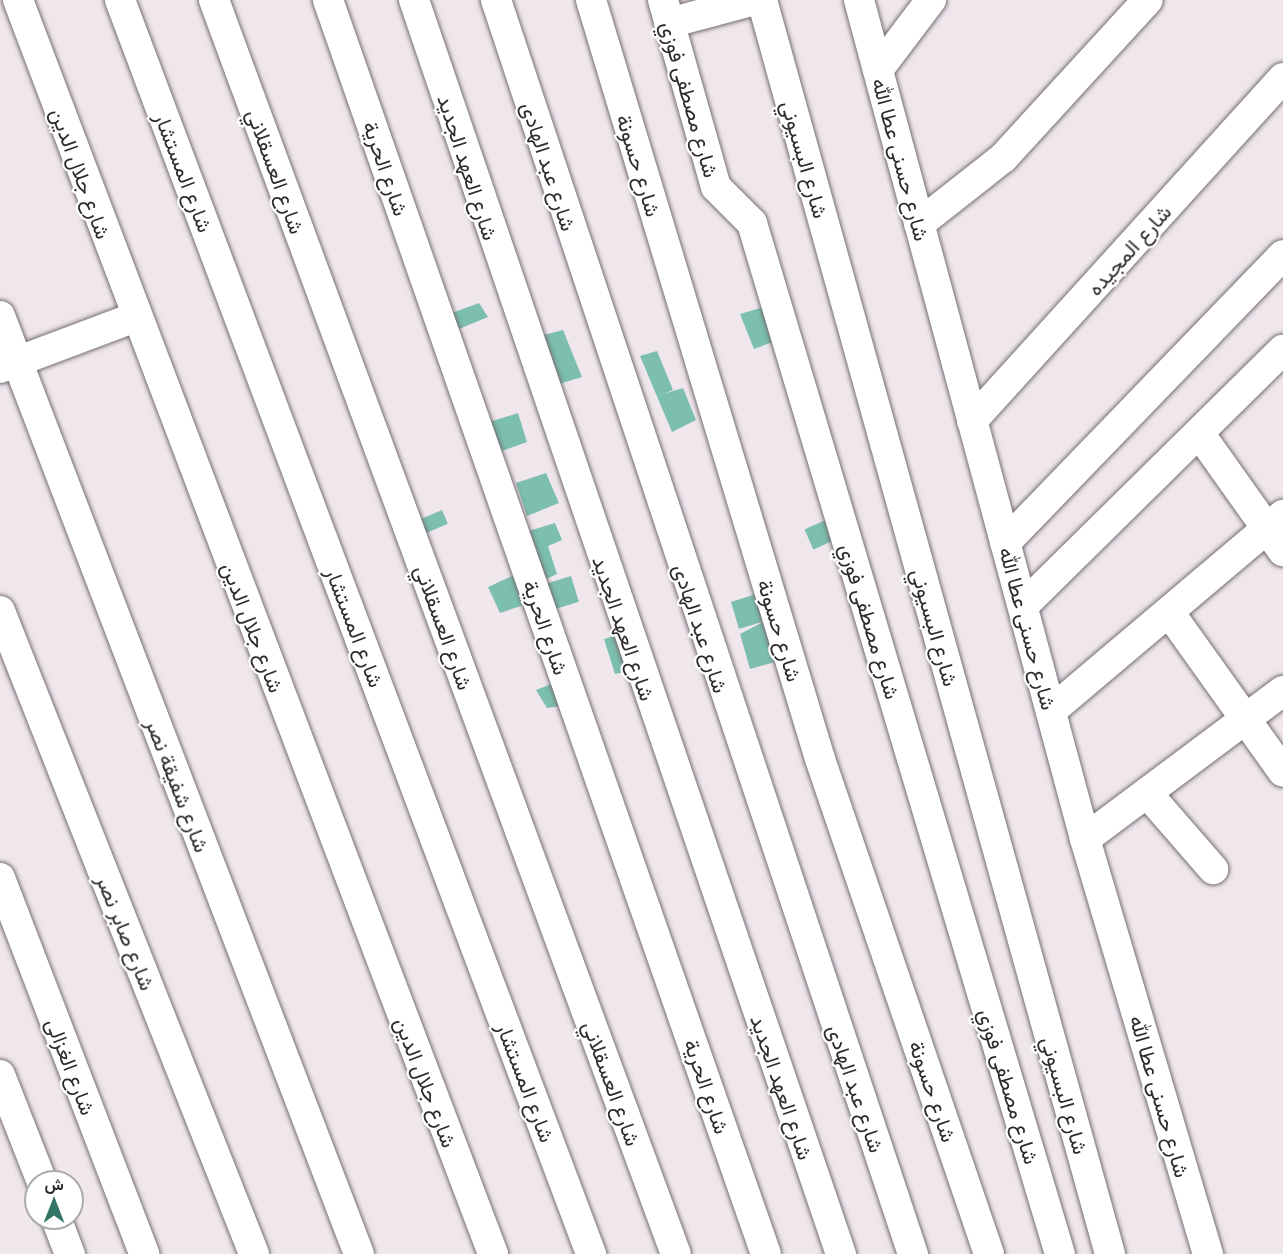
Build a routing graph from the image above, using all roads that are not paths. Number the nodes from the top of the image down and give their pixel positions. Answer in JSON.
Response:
{"nodes":[{"id":1,"x":18,"y":0,"type":"edge"},
{"id":2,"x":120,"y":0,"type":"edge"},
{"id":3,"x":214,"y":0,"type":"edge"},
{"id":4,"x":328,"y":0,"type":"edge"},
{"id":5,"x":414,"y":0,"type":"edge"},
{"id":6,"x":496,"y":0,"type":"edge"},
{"id":7,"x":591,"y":0,"type":"edge"},
{"id":8,"x":762,"y":0,"type":"edge"},
{"id":9,"x":859,"y":0,"type":"edge"},
{"id":10,"x":931,"y":0,"type":"edge"},
{"id":11,"x":1148,"y":0,"type":"edge"},
{"id":12,"x":736,"y":2,"type":"edge"},
{"id":13,"x":666,"y":12,"type":"edge"},
{"id":14,"x":878,"y":70,"type":"junction"},
{"id":15,"x":1283,"y":78,"type":"edge"},
{"id":16,"x":919,"y":224,"type":"junction"},
{"id":17,"x":1283,"y":255,"type":"edge"},
{"id":18,"x":0,"y":316,"type":"edge"},
{"id":19,"x":136,"y":317,"type":"junction"},
{"id":20,"x":1283,"y":350,"type":"edge"},
{"id":21,"x":8,"y":365,"type":"edge"},
{"id":22,"x":972,"y":421,"type":"junction"},
{"id":23,"x":1198,"y":433,"type":"junction"},
{"id":24,"x":1278,"y":532,"type":"edge"},
{"id":25,"x":1005,"y":543,"type":"junction"},
{"id":26,"x":1023,"y":606,"type":"junction"},
{"id":27,"x":0,"y":611,"type":"edge"},
{"id":28,"x":1169,"y":612,"type":"junction"},
{"id":29,"x":1283,"y":691,"type":"edge"},
{"id":30,"x":1051,"y":711,"type":"junction"},
{"id":31,"x":1245,"y":719,"type":"junction"},
{"id":32,"x":1283,"y":772,"type":"edge"},
{"id":33,"x":1147,"y":793,"type":"junction"},
{"id":34,"x":1085,"y":839,"type":"junction"},
{"id":35,"x":1213,"y":869,"type":"dead end"},
{"id":36,"x":0,"y":878,"type":"edge"},
{"id":37,"x":0,"y":1075,"type":"edge"},
{"id":38,"x":37,"y":1170,"type":"edge"},
{"id":39,"x":61,"y":1230,"type":"edge"},
{"id":40,"x":70,"y":1254,"type":"edge"},
{"id":41,"x":144,"y":1254,"type":"edge"},
{"id":42,"x":254,"y":1254,"type":"edge"},
{"id":43,"x":359,"y":1254,"type":"edge"},
{"id":44,"x":493,"y":1254,"type":"edge"},
{"id":45,"x":591,"y":1254,"type":"edge"},
{"id":46,"x":676,"y":1254,"type":"edge"},
{"id":47,"x":766,"y":1254,"type":"edge"},
{"id":48,"x":841,"y":1254,"type":"edge"},
{"id":49,"x":913,"y":1254,"type":"edge"},
{"id":50,"x":989,"y":1254,"type":"edge"},
{"id":51,"x":1060,"y":1254,"type":"edge"},
{"id":52,"x":1110,"y":1254,"type":"edge"},
{"id":53,"x":1208,"y":1254,"type":"edge"}],
"edges":[{"from":1,"to":19,"type":"street","name":"شارع جلال الدين"},
{"from":2,"to":45,"type":"street","name":"شارع المستشار"},
{"from":3,"to":46,"type":"street","name":"شارع العسقلاني"},
{"from":4,"to":47,"type":"street","name":"شارع الحرية"},
{"from":5,"to":48,"type":"street","name":"شارع العهد الجديد"},
{"from":6,"to":49,"type":"street","name":"شارع عبد الهادى"},
{"from":7,"to":50,"type":"street","name":"شارع حسونة"},
{"from":8,"to":52,"type":"street","name":"شارع البسيوني"},
{"from":9,"to":14,"type":"street","name":"شارع حسنى عطا الله"},
{"from":10,"to":14,"type":"street"},
{"from":11,"to":16,"type":"street"},
{"from":12,"to":13,"type":"street"},
{"from":13,"to":51,"type":"street","name":"شارع مصطفى فوزي"},
{"from":14,"to":16,"type":"street","name":"شارع حسنى عطا الله"},
{"from":15,"to":22,"type":"street","name":"شارع المجيده"},
{"from":16,"to":22,"type":"street","name":"شارع حسنى عطا الله"},
{"from":17,"to":25,"type":"street"},
{"from":18,"to":21,"type":"street","name":"شارع شفيقة نصر"},
{"from":19,"to":21,"type":"street"},
{"from":19,"to":44,"type":"street","name":"شارع جلال الدين"},
{"from":20,"to":23,"type":"street"},
{"from":21,"to":43,"type":"street","name":"شارع شفيقة نصر"},
{"from":22,"to":25,"type":"street","name":"شارع حسنى عطا الله"},
{"from":23,"to":24,"type":"street"},
{"from":23,"to":26,"type":"street"},
{"from":24,"to":28,"type":"street"},
{"from":25,"to":26,"type":"street","name":"شارع حسنى عطا الله"},
{"from":26,"to":30,"type":"street","name":"شارع حسنى عطا الله"},
{"from":27,"to":42,"type":"street","name":"شارع صابر نصر"},
{"from":28,"to":30,"type":"street"},
{"from":28,"to":31,"type":"street"},
{"from":29,"to":31,"type":"street"},
{"from":30,"to":34,"type":"street","name":"شارع حسنى عطا الله"},
{"from":31,"to":32,"type":"street"},
{"from":31,"to":33,"type":"street"},
{"from":33,"to":34,"type":"street"},
{"from":33,"to":35,"type":"street"},
{"from":34,"to":53,"type":"street","name":"شارع حسنى عطا الله"},
{"from":36,"to":41,"type":"street","name":"شارع الغزالى"},
{"from":37,"to":38,"type":"street"},
{"from":39,"to":40,"type":"street"}]}
